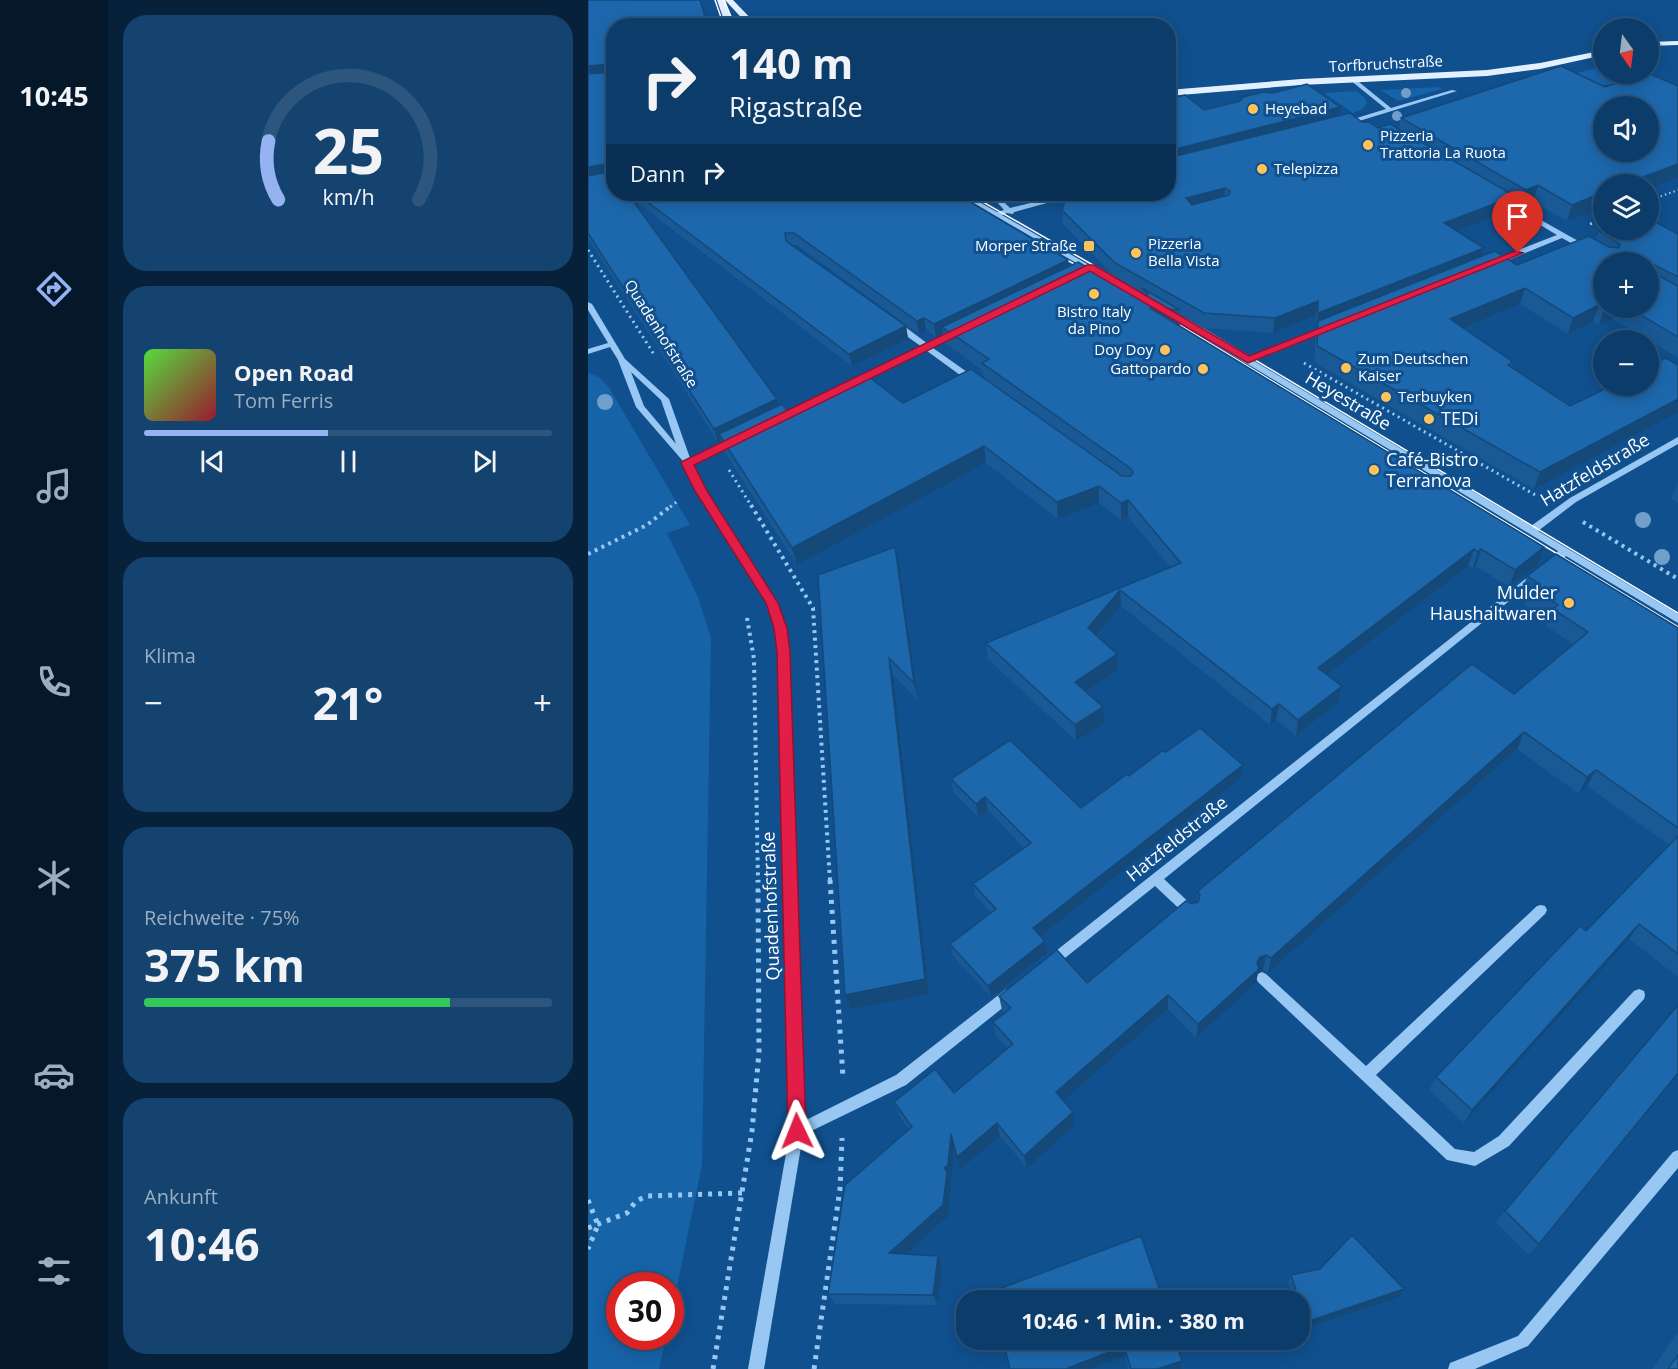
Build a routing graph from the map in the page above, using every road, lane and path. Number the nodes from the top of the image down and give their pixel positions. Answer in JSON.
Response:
{"nodes":[{"id":1,"x":721,"y":0,"type":"edge"},
{"id":2,"x":729,"y":0,"type":"edge"},
{"id":3,"x":727,"y":18,"type":"edge"},
{"id":4,"x":746,"y":18,"type":"edge"},
{"id":5,"x":1678,"y":43,"type":"edge"},
{"id":6,"x":1659,"y":44,"type":"edge"},
{"id":7,"x":1593,"y":54,"type":"edge"},
{"id":8,"x":1353,"y":79,"type":"junction"},
{"id":9,"x":1176,"y":92,"type":"edge"},
{"id":10,"x":1454,"y":92,"type":"dead end"},
{"id":11,"x":1389,"y":109,"type":"junction"},
{"id":12,"x":1358,"y":120,"type":"junction"},
{"id":13,"x":1335,"y":126,"type":"edge"},
{"id":14,"x":1374,"y":126,"type":"edge"},
{"id":15,"x":1678,"y":190,"type":"edge"},
{"id":16,"x":1492,"y":194,"type":"edge"},
{"id":17,"x":1659,"y":197,"type":"edge"},
{"id":18,"x":973,"y":201,"type":"edge"},
{"id":19,"x":1000,"y":201,"type":"edge"},
{"id":20,"x":1046,"y":201,"type":"edge"},
{"id":21,"x":1009,"y":210,"type":"junction"},
{"id":22,"x":996,"y":214,"type":"junction"},
{"id":23,"x":1030,"y":233,"type":"junction"},
{"id":24,"x":1562,"y":235,"type":"junction"},
{"id":25,"x":588,"y":250,"type":"edge"},
{"id":26,"x":1593,"y":253,"type":"edge"},
{"id":27,"x":1485,"y":266,"type":"edge"},
{"id":28,"x":1091,"y":267,"type":"junction"},
{"id":29,"x":1077,"y":274,"type":"edge"},
{"id":30,"x":588,"y":304,"type":"edge"},
{"id":31,"x":889,"y":319,"type":"edge"},
{"id":32,"x":1342,"y":322,"type":"edge"},
{"id":33,"x":970,"y":326,"type":"edge"},
{"id":34,"x":612,"y":344,"type":"junction"},
{"id":35,"x":927,"y":347,"type":"junction"},
{"id":36,"x":1276,"y":349,"type":"junction"},
{"id":37,"x":588,"y":352,"type":"edge"},
{"id":38,"x":622,"y":360,"type":"junction"},
{"id":39,"x":1248,"y":360,"type":"junction"},
{"id":40,"x":661,"y":365,"type":"edge"},
{"id":41,"x":984,"y":388,"type":"edge"},
{"id":42,"x":769,"y":424,"type":"edge"},
{"id":43,"x":748,"y":435,"type":"edge"},
{"id":44,"x":1678,"y":440,"type":"edge"},
{"id":45,"x":687,"y":463,"type":"junction"},
{"id":46,"x":1560,"y":509,"type":"junction"},
{"id":47,"x":686,"y":510,"type":"dead end"},
{"id":48,"x":1531,"y":531,"type":"junction"},
{"id":49,"x":1565,"y":551,"type":"junction"},
{"id":50,"x":588,"y":554,"type":"edge"},
{"id":51,"x":1678,"y":579,"type":"edge"},
{"id":52,"x":744,"y":610,"type":"dead end"},
{"id":53,"x":1678,"y":619,"type":"edge"},
{"id":54,"x":1156,"y":879,"type":"junction"},
{"id":55,"x":1541,"y":910,"type":"dead end"},
{"id":56,"x":1191,"y":912,"type":"edge"},
{"id":57,"x":1038,"y":972,"type":"edge"},
{"id":58,"x":1262,"y":978,"type":"edge"},
{"id":59,"x":1020,"y":987,"type":"edge"},
{"id":60,"x":1639,"y":995,"type":"dead end"},
{"id":61,"x":1367,"y":1075,"type":"junction"},
{"id":62,"x":797,"y":1131,"type":"junction"},
{"id":63,"x":842,"y":1151,"type":"dead end"},
{"id":64,"x":1678,"y":1157,"type":"edge"},
{"id":65,"x":742,"y":1193,"type":"junction"},
{"id":66,"x":588,"y":1200,"type":"edge"},
{"id":67,"x":598,"y":1225,"type":"junction"},
{"id":68,"x":588,"y":1228,"type":"edge"},
{"id":69,"x":588,"y":1249,"type":"edge"},
{"id":70,"x":713,"y":1369,"type":"edge"},
{"id":71,"x":756,"y":1369,"type":"edge"},
{"id":72,"x":814,"y":1369,"type":"edge"},
{"id":73,"x":1456,"y":1369,"type":"edge"}],
"edges":[{"from":1,"to":3,"type":"main road"},
{"from":2,"to":4,"type":"main road"},
{"from":5,"to":6,"type":"main road"},
{"from":7,"to":8,"type":"main road","name":"Torfbruchstraße"},
{"from":8,"to":9,"type":"main road","name":"Torfbruchstraße"},
{"from":8,"to":11,"type":"street"},
{"from":10,"to":11,"type":"street"},
{"from":11,"to":12,"type":"street"},
{"from":12,"to":13,"type":"street"},
{"from":12,"to":14,"type":"street"},
{"from":15,"to":17,"type":"path"},
{"from":16,"to":24,"type":"street"},
{"from":18,"to":22,"type":"street","name":"Heyestraße"},
{"from":19,"to":21,"type":"street","name":"Heyestraße"},
{"from":20,"to":21,"type":"street"},
{"from":21,"to":22,"type":"street"},
{"from":21,"to":23,"type":"street","name":"Heyestraße"},
{"from":22,"to":23,"type":"street","name":"Heyestraße"},
{"from":23,"to":28,"type":"street","name":"Heyestraße"},
{"from":24,"to":26,"type":"street"},
{"from":24,"to":27,"type":"street"},
{"from":25,"to":40,"type":"path","name":"Quadenhofstraße"},
{"from":28,"to":29,"type":"street"},
{"from":28,"to":39,"type":"street","name":"Heyestraße"},
{"from":30,"to":34,"type":"street","name":"Quadenhofstraße"},
{"from":31,"to":35,"type":"street"},
{"from":32,"to":36,"type":"street"},
{"from":33,"to":35,"type":"street"},
{"from":34,"to":37,"type":"street"},
{"from":34,"to":38,"type":"street","name":"Quadenhofstraße"},
{"from":35,"to":41,"type":"street"},
{"from":35,"to":42,"type":"street"},
{"from":36,"to":39,"type":"street"},
{"from":36,"to":46,"type":"path","name":"Heyestraße"},
{"from":38,"to":45,"type":"street","name":"Quadenhofstraße"},
{"from":38,"to":45,"type":"street","name":"Quadenhofstraße"},
{"from":39,"to":48,"type":"street","name":"Heyestraße"},
{"from":43,"to":45,"type":"street"},
{"from":44,"to":46,"type":"street","name":"Hatzfeldstraße"},
{"from":45,"to":62,"type":"street","name":"Quadenhofstraße"},
{"from":46,"to":48,"type":"street","name":"Hatzfeldstraße"},
{"from":46,"to":51,"type":"path","name":"Heyestraße"},
{"from":47,"to":50,"type":"path"},
{"from":48,"to":49,"type":"street","name":"Heyestraße"},
{"from":49,"to":53,"type":"street","name":"Heyestraße"},
{"from":49,"to":54,"type":"street","name":"Hatzfeldstraße"},
{"from":52,"to":65,"type":"path","name":"Quadenhofstraße"},
{"from":54,"to":56,"type":"street"},
{"from":54,"to":57,"type":"street","name":"Hatzfeldstraße"},
{"from":55,"to":61,"type":"street"},
{"from":58,"to":61,"type":"street"},
{"from":59,"to":62,"type":"street"},
{"from":60,"to":61,"type":"street"},
{"from":62,"to":71,"type":"street","name":"Quadenhofstraße"},
{"from":63,"to":72,"type":"path"},
{"from":64,"to":73,"type":"street"},
{"from":65,"to":67,"type":"path"},
{"from":65,"to":70,"type":"path","name":"Quadenhofstraße"},
{"from":66,"to":67,"type":"path"},
{"from":67,"to":68,"type":"path"},
{"from":67,"to":69,"type":"path"}]}
